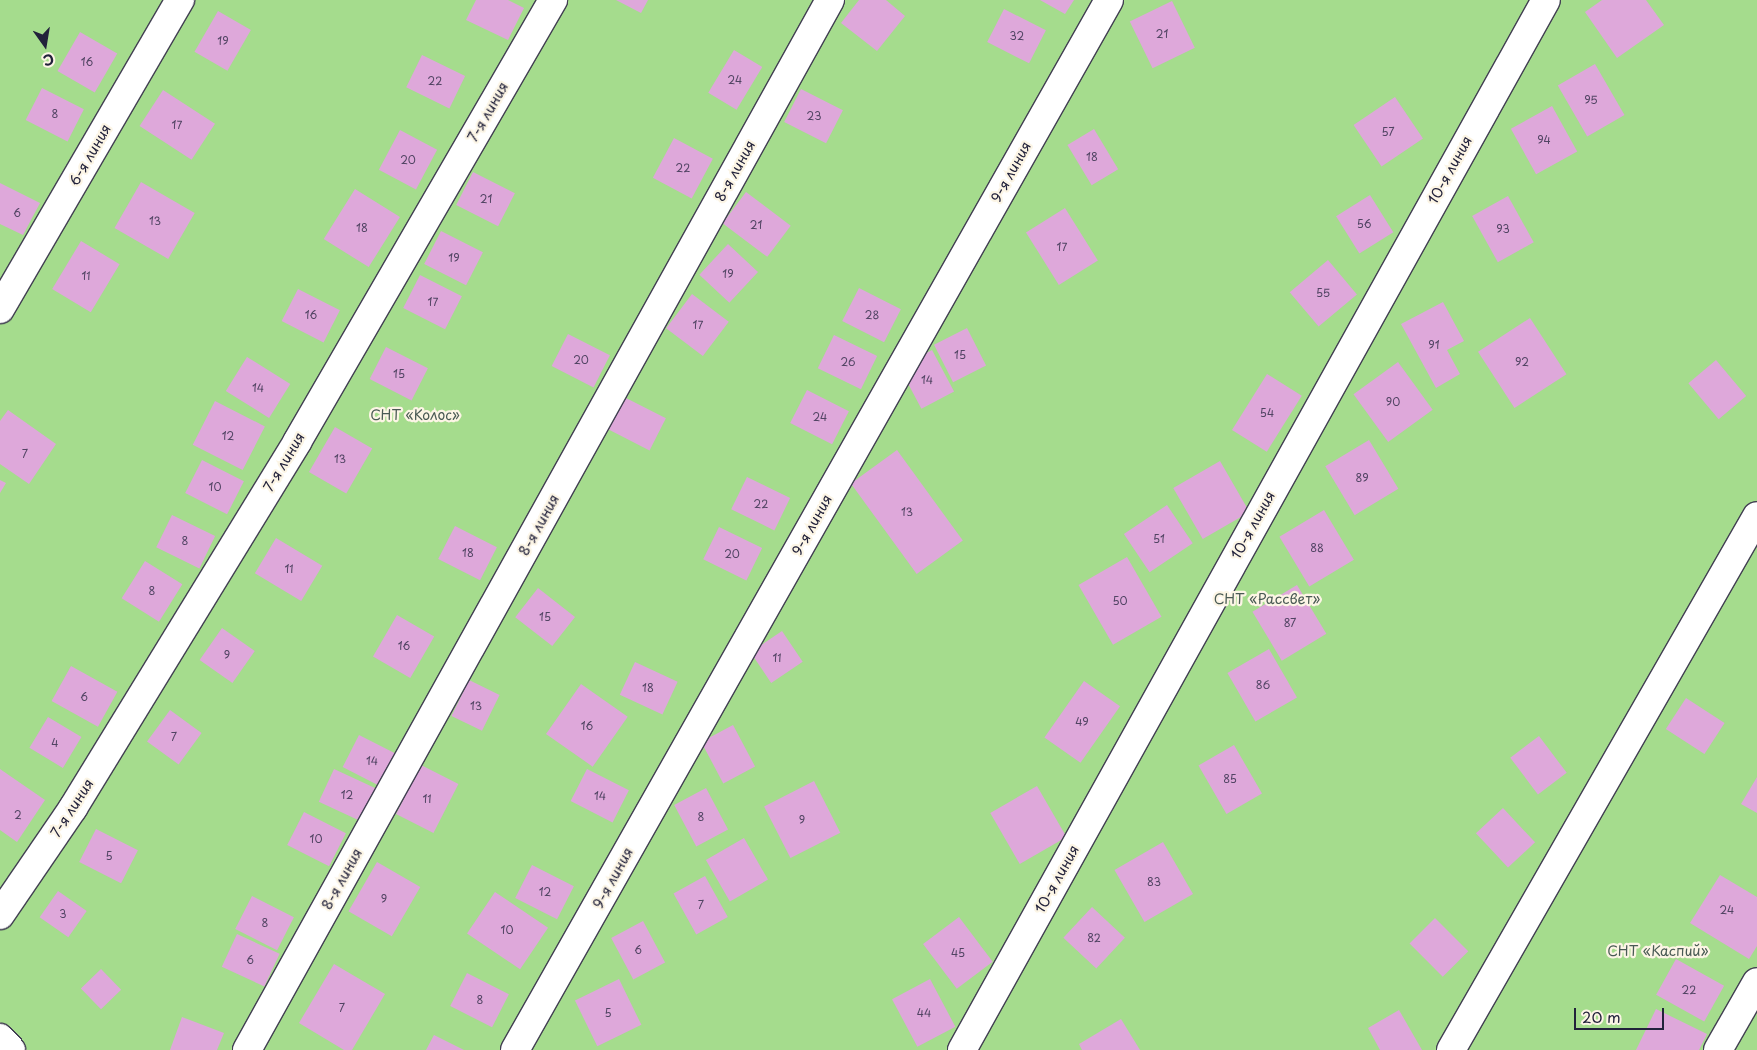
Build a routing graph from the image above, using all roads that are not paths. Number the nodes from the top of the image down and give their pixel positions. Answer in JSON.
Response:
{"nodes":[{"id":1,"x":180,"y":0,"type":"edge"},
{"id":2,"x":553,"y":0,"type":"edge"},
{"id":3,"x":830,"y":0,"type":"edge"},
{"id":4,"x":1109,"y":0,"type":"edge"},
{"id":5,"x":1546,"y":0,"type":"edge"},
{"id":6,"x":0,"y":309,"type":"edge"},
{"id":7,"x":1757,"y":516,"type":"edge"},
{"id":8,"x":0,"y":915,"type":"edge"},
{"id":9,"x":1757,"y":982,"type":"edge"},
{"id":10,"x":0,"y":1038,"type":"edge"},
{"id":11,"x":11,"y":1050,"type":"edge"},
{"id":12,"x":247,"y":1050,"type":"edge"},
{"id":13,"x":515,"y":1050,"type":"edge"},
{"id":14,"x":962,"y":1050,"type":"edge"},
{"id":15,"x":1451,"y":1050,"type":"edge"},
{"id":16,"x":1718,"y":1050,"type":"edge"}],
"edges":[{"from":1,"to":6,"type":"street","name":"6-я линия"},
{"from":2,"to":8,"type":"street","name":"7-я линия"},
{"from":3,"to":12,"type":"street","name":"8-я линия"},
{"from":4,"to":13,"type":"street","name":"9-я линия"},
{"from":5,"to":14,"type":"street","name":"10-я линия"},
{"from":7,"to":15,"type":"street"},
{"from":9,"to":16,"type":"street"},
{"from":10,"to":11,"type":"street"}]}
